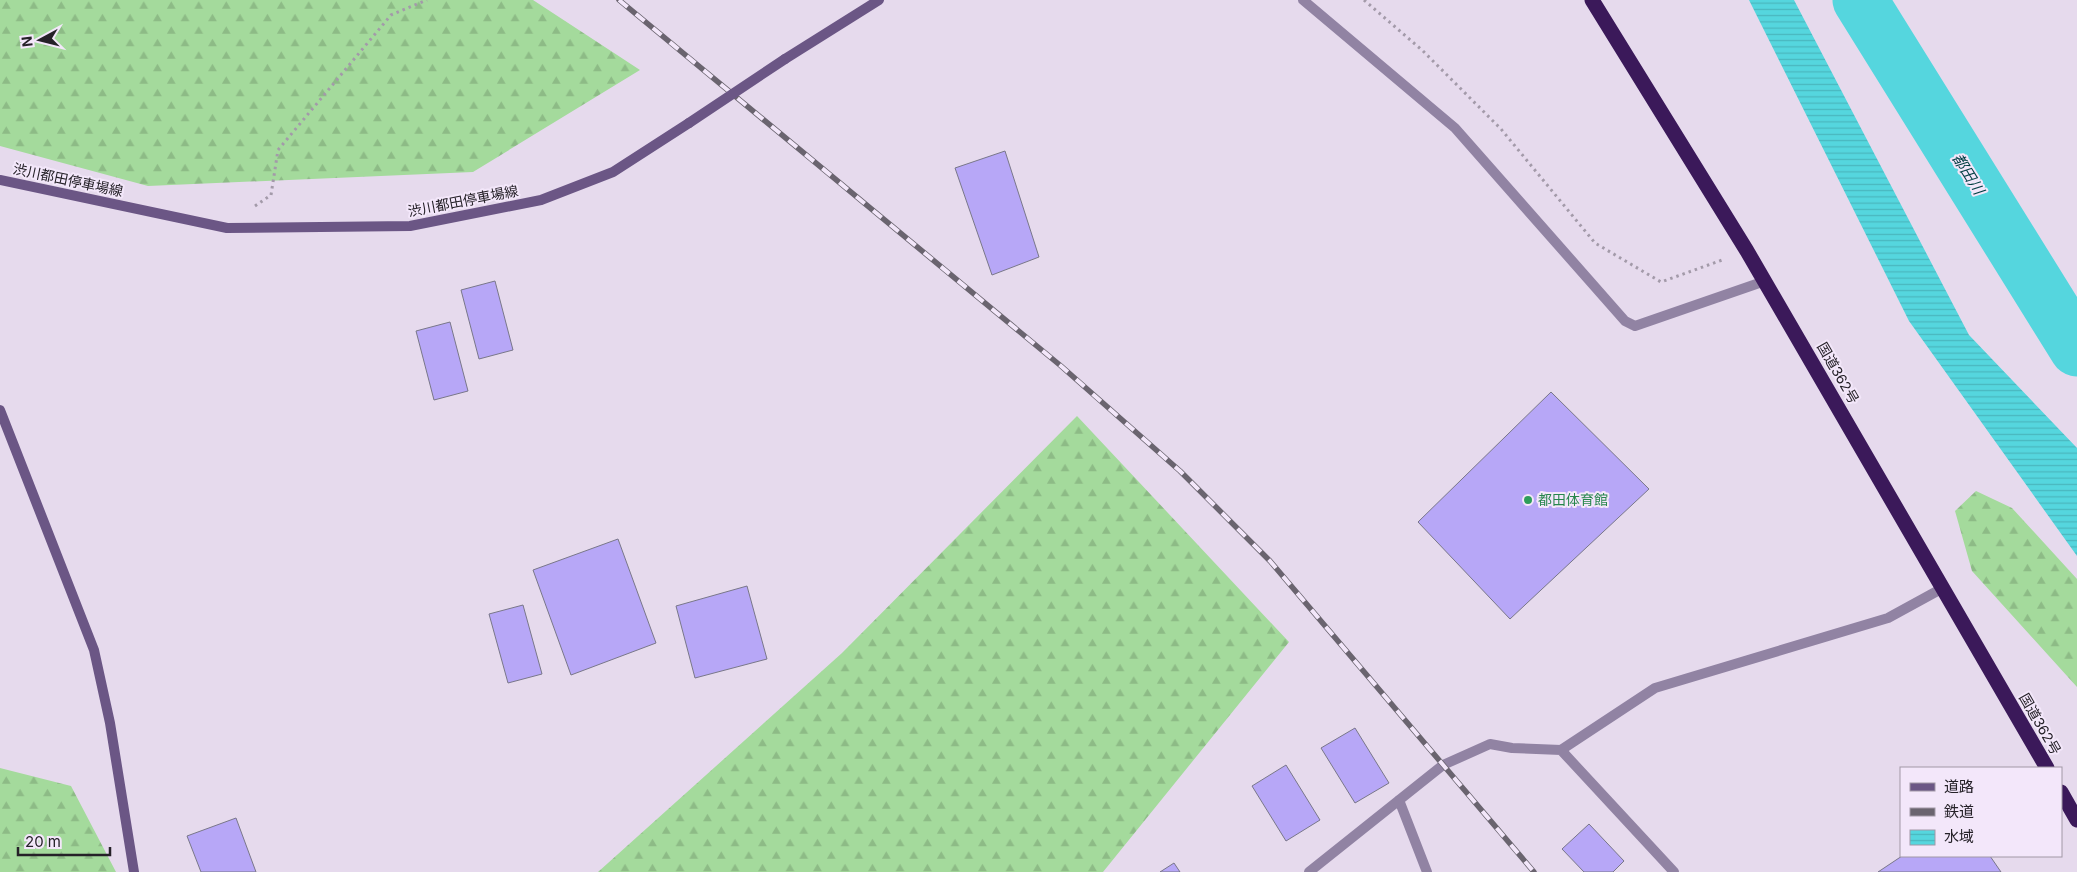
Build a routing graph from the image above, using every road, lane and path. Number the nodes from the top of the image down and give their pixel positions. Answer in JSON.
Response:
{"nodes":[{"id":1,"x":427,"y":0,"type":"edge"},
{"id":2,"x":879,"y":0,"type":"edge"},
{"id":3,"x":1303,"y":0,"type":"edge"},
{"id":4,"x":1364,"y":0,"type":"edge"},
{"id":5,"x":1592,"y":0,"type":"edge"},
{"id":6,"x":0,"y":180,"type":"edge"},
{"id":7,"x":227,"y":228,"type":"junction"},
{"id":8,"x":1747,"y":251,"type":"junction"},
{"id":9,"x":1764,"y":281,"type":"junction"},
{"id":10,"x":0,"y":410,"type":"edge"},
{"id":11,"x":1941,"y":589,"type":"junction"},
{"id":12,"x":1561,"y":750,"type":"junction"},
{"id":13,"x":2046,"y":767,"type":"edge"},
{"id":14,"x":2062,"y":794,"type":"edge"},
{"id":15,"x":1399,"y":800,"type":"junction"},
{"id":16,"x":2077,"y":820,"type":"edge"},
{"id":17,"x":134,"y":872,"type":"edge"},
{"id":18,"x":1309,"y":872,"type":"edge"},
{"id":19,"x":1427,"y":872,"type":"edge"},
{"id":20,"x":1674,"y":872,"type":"edge"}],
"edges":[{"from":1,"to":7,"type":"path"},
{"from":2,"to":7,"type":"main road","name":"渋川都田停車場線","bridge":true},
{"from":3,"to":9,"type":"street"},
{"from":4,"to":8,"type":"path"},
{"from":5,"to":8,"type":"highway","name":"国道362号"},
{"from":6,"to":7,"type":"main road","name":"渋川都田停車場線"},
{"from":8,"to":9,"type":"highway","name":"国道362号"},
{"from":9,"to":11,"type":"highway","name":"国道362号"},
{"from":10,"to":17,"type":"main road"},
{"from":11,"to":12,"type":"street"},
{"from":11,"to":13,"type":"highway","name":"国道362号"},
{"from":12,"to":15,"type":"street"},
{"from":12,"to":20,"type":"street"},
{"from":14,"to":16,"type":"highway"},
{"from":15,"to":18,"type":"street"},
{"from":15,"to":19,"type":"street"}]}
